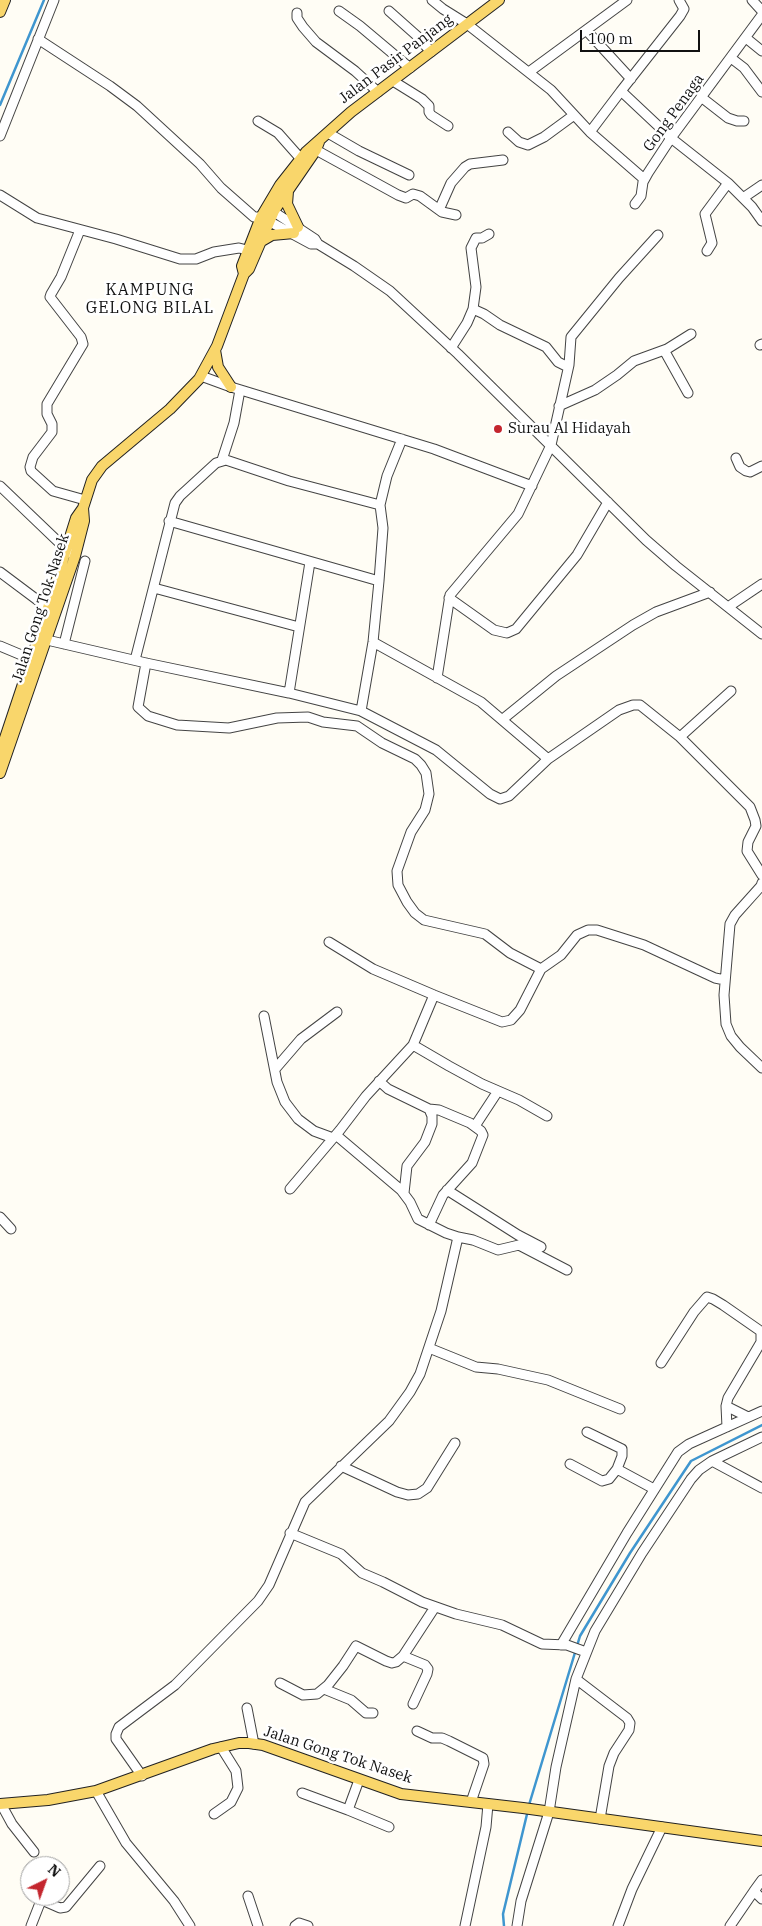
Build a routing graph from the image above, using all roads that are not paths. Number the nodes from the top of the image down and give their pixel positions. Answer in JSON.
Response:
{"nodes":[{"id":1,"x":5,"y":0,"type":"edge"},
{"id":2,"x":54,"y":0,"type":"edge"},
{"id":3,"x":432,"y":0,"type":"edge"},
{"id":4,"x":498,"y":0,"type":"edge"},
{"id":5,"x":627,"y":0,"type":"edge"},
{"id":6,"x":678,"y":0,"type":"edge"},
{"id":7,"x":752,"y":0,"type":"edge"},
{"id":8,"x":339,"y":10,"type":"dead end"},
{"id":9,"x":389,"y":10,"type":"dead end"},
{"id":10,"x":762,"y":11,"type":"edge"},
{"id":11,"x":0,"y":12,"type":"edge"},
{"id":12,"x":297,"y":13,"type":"dead end"},
{"id":13,"x":762,"y":15,"type":"edge"},
{"id":14,"x":467,"y":24,"type":"junction"},
{"id":15,"x":586,"y":30,"type":"junction"},
{"id":16,"x":746,"y":38,"type":"junction"},
{"id":17,"x":38,"y":39,"type":"junction"},
{"id":18,"x":762,"y":51,"type":"edge"},
{"id":19,"x":431,"y":52,"type":"junction"},
{"id":20,"x":731,"y":58,"type":"junction"},
{"id":21,"x":410,"y":68,"type":"junction"},
{"id":22,"x":529,"y":72,"type":"junction"},
{"id":23,"x":630,"y":79,"type":"junction"},
{"id":24,"x":393,"y":80,"type":"junction"},
{"id":25,"x":622,"y":91,"type":"junction"},
{"id":26,"x":378,"y":92,"type":"junction"},
{"id":27,"x":762,"y":92,"type":"edge"},
{"id":28,"x":702,"y":97,"type":"junction"},
{"id":29,"x":574,"y":114,"type":"junction"},
{"id":30,"x":744,"y":121,"type":"dead end"},
{"id":31,"x":258,"y":122,"type":"dead end"},
{"id":32,"x":336,"y":125,"type":"joint"},
{"id":33,"x":448,"y":126,"type":"dead end"},
{"id":34,"x":508,"y":132,"type":"dead end"},
{"id":35,"x":590,"y":132,"type":"junction"},
{"id":36,"x":328,"y":133,"type":"junction"},
{"id":37,"x":0,"y":136,"type":"edge"},
{"id":38,"x":671,"y":138,"type":"junction"},
{"id":39,"x":318,"y":146,"type":"junction"},
{"id":40,"x":301,"y":159,"type":"junction"},
{"id":41,"x":503,"y":160,"type":"dead end"},
{"id":42,"x":409,"y":175,"type":"dead end"},
{"id":43,"x":644,"y":179,"type":"junction"},
{"id":44,"x":728,"y":183,"type":"junction"},
{"id":45,"x":762,"y":185,"type":"edge"},
{"id":46,"x":289,"y":187,"type":"junction"},
{"id":47,"x":0,"y":195,"type":"edge"},
{"id":48,"x":743,"y":198,"type":"junction"},
{"id":49,"x":635,"y":204,"type":"dead end"},
{"id":50,"x":270,"y":209,"type":"junction"},
{"id":51,"x":439,"y":210,"type":"junction"},
{"id":52,"x":456,"y":215,"type":"dead end"},
{"id":53,"x":265,"y":220,"type":"junction"},
{"id":54,"x":762,"y":220,"type":"edge"},
{"id":55,"x":80,"y":230,"type":"junction"},
{"id":56,"x":296,"y":230,"type":"junction"},
{"id":57,"x":489,"y":234,"type":"dead end"},
{"id":58,"x":658,"y":235,"type":"dead end"},
{"id":59,"x":260,"y":242,"type":"junction"},
{"id":60,"x":247,"y":250,"type":"junction"},
{"id":61,"x":706,"y":252,"type":"dead end"},
{"id":62,"x":244,"y":274,"type":"junction"},
{"id":63,"x":473,"y":309,"type":"junction"},
{"id":64,"x":691,"y":334,"type":"dead end"},
{"id":65,"x":451,"y":348,"type":"junction"},
{"id":66,"x":215,"y":350,"type":"junction"},
{"id":67,"x":664,"y":350,"type":"junction"},
{"id":68,"x":568,"y":367,"type":"junction"},
{"id":69,"x":201,"y":376,"type":"junction"},
{"id":70,"x":235,"y":389,"type":"junction"},
{"id":71,"x":688,"y":393,"type":"dead end"},
{"id":72,"x":559,"y":406,"type":"junction"},
{"id":73,"x":402,"y":440,"type":"junction"},
{"id":74,"x":551,"y":445,"type":"junction"},
{"id":75,"x":736,"y":458,"type":"dead end"},
{"id":76,"x":222,"y":460,"type":"junction"},
{"id":77,"x":762,"y":466,"type":"edge"},
{"id":78,"x":0,"y":486,"type":"edge"},
{"id":79,"x":532,"y":486,"type":"junction"},
{"id":80,"x":608,"y":502,"type":"junction"},
{"id":81,"x":84,"y":504,"type":"junction"},
{"id":82,"x":380,"y":505,"type":"junction"},
{"id":83,"x":169,"y":521,"type":"junction"},
{"id":84,"x":71,"y":553,"type":"junction"},
{"id":85,"x":85,"y":560,"type":"dead end"},
{"id":86,"x":310,"y":562,"type":"junction"},
{"id":87,"x":0,"y":572,"type":"edge"},
{"id":88,"x":379,"y":581,"type":"junction"},
{"id":89,"x":762,"y":584,"type":"edge"},
{"id":90,"x":154,"y":588,"type":"junction"},
{"id":91,"x":710,"y":592,"type":"junction"},
{"id":92,"x":449,"y":598,"type":"junction"},
{"id":93,"x":728,"y":607,"type":"junction"},
{"id":94,"x":48,"y":608,"type":"junction"},
{"id":95,"x":42,"y":627,"type":"junction"},
{"id":96,"x":299,"y":627,"type":"junction"},
{"id":97,"x":762,"y":634,"type":"edge"},
{"id":98,"x":47,"y":640,"type":"junction"},
{"id":99,"x":372,"y":642,"type":"junction"},
{"id":100,"x":64,"y":644,"type":"junction"},
{"id":101,"x":0,"y":646,"type":"edge"},
{"id":102,"x":35,"y":648,"type":"junction"},
{"id":103,"x":31,"y":659,"type":"junction"},
{"id":104,"x":135,"y":660,"type":"junction"},
{"id":105,"x":146,"y":663,"type":"junction"},
{"id":106,"x":437,"y":678,"type":"junction"},
{"id":107,"x":731,"y":691,"type":"dead end"},
{"id":108,"x":289,"y":693,"type":"junction"},
{"id":109,"x":361,"y":711,"type":"junction"},
{"id":110,"x":503,"y":719,"type":"junction"},
{"id":111,"x":680,"y":737,"type":"junction"},
{"id":112,"x":0,"y":753,"type":"edge"},
{"id":113,"x":548,"y":759,"type":"junction"},
{"id":114,"x":0,"y":773,"type":"edge"},
{"id":115,"x":762,"y":875,"type":"edge"},
{"id":116,"x":762,"y":883,"type":"edge"},
{"id":117,"x":329,"y":942,"type":"dead end"},
{"id":118,"x":542,"y":969,"type":"junction"},
{"id":119,"x":725,"y":980,"type":"junction"},
{"id":120,"x":434,"y":996,"type":"junction"},
{"id":121,"x":337,"y":1012,"type":"dead end"},
{"id":122,"x":264,"y":1016,"type":"dead end"},
{"id":123,"x":413,"y":1045,"type":"junction"},
{"id":124,"x":276,"y":1068,"type":"junction"},
{"id":125,"x":762,"y":1068,"type":"edge"},
{"id":126,"x":379,"y":1081,"type":"junction"},
{"id":127,"x":498,"y":1091,"type":"junction"},
{"id":128,"x":429,"y":1109,"type":"junction"},
{"id":129,"x":547,"y":1116,"type":"dead end"},
{"id":130,"x":475,"y":1126,"type":"junction"},
{"id":131,"x":334,"y":1136,"type":"junction"},
{"id":132,"x":290,"y":1189,"type":"dead end"},
{"id":133,"x":447,"y":1190,"type":"junction"},
{"id":134,"x":404,"y":1193,"type":"junction"},
{"id":135,"x":0,"y":1217,"type":"edge"},
{"id":136,"x":430,"y":1226,"type":"junction"},
{"id":137,"x":11,"y":1229,"type":"dead end"},
{"id":138,"x":458,"y":1236,"type":"junction"},
{"id":139,"x":542,"y":1247,"type":"dead end"},
{"id":140,"x":567,"y":1270,"type":"dead end"},
{"id":141,"x":429,"y":1348,"type":"junction"},
{"id":142,"x":661,"y":1363,"type":"dead end"},
{"id":143,"x":726,"y":1406,"type":"junction"},
{"id":144,"x":620,"y":1409,"type":"dead end"},
{"id":145,"x":762,"y":1411,"type":"edge"},
{"id":146,"x":748,"y":1418,"type":"junction"},
{"id":147,"x":727,"y":1427,"type":"junction"},
{"id":148,"x":587,"y":1432,"type":"dead end"},
{"id":149,"x":762,"y":1438,"type":"edge"},
{"id":150,"x":455,"y":1443,"type":"dead end"},
{"id":151,"x":712,"y":1461,"type":"junction"},
{"id":152,"x":570,"y":1464,"type":"dead end"},
{"id":153,"x":341,"y":1466,"type":"junction"},
{"id":154,"x":617,"y":1469,"type":"junction"},
{"id":155,"x":762,"y":1488,"type":"edge"},
{"id":156,"x":654,"y":1489,"type":"junction"},
{"id":157,"x":290,"y":1533,"type":"junction"},
{"id":158,"x":435,"y":1607,"type":"junction"},
{"id":159,"x":564,"y":1645,"type":"junction"},
{"id":160,"x":585,"y":1651,"type":"junction"},
{"id":161,"x":403,"y":1656,"type":"junction"},
{"id":162,"x":576,"y":1679,"type":"junction"},
{"id":163,"x":280,"y":1683,"type":"dead end"},
{"id":164,"x":324,"y":1689,"type":"junction"},
{"id":165,"x":413,"y":1704,"type":"dead end"},
{"id":166,"x":248,"y":1708,"type":"dead end"},
{"id":167,"x":373,"y":1713,"type":"dead end"},
{"id":168,"x":417,"y":1731,"type":"dead end"},
{"id":169,"x":254,"y":1744,"type":"junction"},
{"id":170,"x":221,"y":1747,"type":"junction"},
{"id":171,"x":142,"y":1776,"type":"junction"},
{"id":172,"x":358,"y":1780,"type":"junction"},
{"id":173,"x":96,"y":1791,"type":"junction"},
{"id":174,"x":302,"y":1793,"type":"dead end"},
{"id":175,"x":471,"y":1802,"type":"junction"},
{"id":176,"x":1,"y":1804,"type":"edge"},
{"id":177,"x":488,"y":1804,"type":"junction"},
{"id":178,"x":348,"y":1810,"type":"junction"},
{"id":179,"x":547,"y":1812,"type":"junction"},
{"id":180,"x":214,"y":1814,"type":"dead end"},
{"id":181,"x":600,"y":1819,"type":"junction"},
{"id":182,"x":662,"y":1826,"type":"junction"},
{"id":183,"x":389,"y":1827,"type":"dead end"},
{"id":184,"x":762,"y":1841,"type":"edge"},
{"id":185,"x":34,"y":1852,"type":"dead end"},
{"id":186,"x":100,"y":1866,"type":"dead end"},
{"id":187,"x":762,"y":1880,"type":"edge"},
{"id":188,"x":754,"y":1891,"type":"junction"},
{"id":189,"x":248,"y":1896,"type":"dead end"},
{"id":190,"x":762,"y":1899,"type":"edge"},
{"id":191,"x":31,"y":1926,"type":"edge"},
{"id":192,"x":190,"y":1926,"type":"edge"},
{"id":193,"x":258,"y":1926,"type":"edge"},
{"id":194,"x":295,"y":1926,"type":"edge"},
{"id":195,"x":308,"y":1926,"type":"edge"},
{"id":196,"x":466,"y":1926,"type":"edge"},
{"id":197,"x":517,"y":1926,"type":"edge"},
{"id":198,"x":618,"y":1926,"type":"edge"},
{"id":199,"x":730,"y":1926,"type":"edge"}],
"edges":[{"from":1,"to":11,"type":"main road"},
{"from":2,"to":17,"type":"street"},
{"from":3,"to":14,"type":"street"},
{"from":4,"to":14,"type":"main road","name":"Jalan Pasir Panjang"},
{"from":5,"to":15,"type":"street"},
{"from":6,"to":23,"type":"street"},
{"from":7,"to":10,"type":"street"},
{"from":8,"to":21,"type":"street"},
{"from":9,"to":19,"type":"street"},
{"from":12,"to":26,"type":"street"},
{"from":13,"to":16,"type":"street","name":"Gong Penaga"},
{"from":14,"to":19,"type":"main road","name":"Jalan Pasir Panjang"},
{"from":14,"to":22,"type":"street"},
{"from":15,"to":22,"type":"street"},
{"from":15,"to":23,"type":"street"},
{"from":16,"to":18,"type":"street"},
{"from":16,"to":20,"type":"street","name":"Gong Penaga"},
{"from":17,"to":37,"type":"street"},
{"from":17,"to":53,"type":"street"},
{"from":19,"to":21,"type":"main road","name":"Jalan Pasir Panjang"},
{"from":20,"to":27,"type":"street"},
{"from":20,"to":28,"type":"street","name":"Gong Penaga"},
{"from":21,"to":24,"type":"main road","name":"Jalan Pasir Panjang"},
{"from":22,"to":29,"type":"street"},
{"from":23,"to":25,"type":"street"},
{"from":24,"to":26,"type":"main road","name":"Jalan Pasir Panjang"},
{"from":24,"to":33,"type":"street"},
{"from":25,"to":35,"type":"street"},
{"from":25,"to":38,"type":"street"},
{"from":26,"to":32,"type":"main road","name":"Jalan Pasir Panjang"},
{"from":28,"to":30,"type":"street"},
{"from":28,"to":38,"type":"street","name":"Gong Penaga"},
{"from":29,"to":34,"type":"street"},
{"from":29,"to":35,"type":"street"},
{"from":31,"to":40,"type":"street"},
{"from":32,"to":36,"type":"main road","name":"Jalan Gong Tok Nasek"},
{"from":35,"to":43,"type":"street"},
{"from":36,"to":39,"type":"main road","name":"Jalan Gong Tok Nasek"},
{"from":36,"to":42,"type":"street"},
{"from":38,"to":43,"type":"street","name":"Gong Penaga"},
{"from":38,"to":44,"type":"street"},
{"from":39,"to":40,"type":"main road","name":"Jalan Gong Tok Nasek"},
{"from":39,"to":46,"type":"main road","name":"Jalan Gong Tok Nasek"},
{"from":39,"to":51,"type":"street"},
{"from":40,"to":50,"type":"main road","name":"Jalan Gong Tok Nasek"},
{"from":41,"to":51,"type":"street"},
{"from":43,"to":49,"type":"street","name":"Gong Penaga"},
{"from":44,"to":48,"type":"street"},
{"from":44,"to":61,"type":"street"},
{"from":45,"to":48,"type":"street"},
{"from":46,"to":50,"type":"main road","name":"Jalan Gong Tok Nasek"},
{"from":46,"to":56,"type":"main road"},
{"from":47,"to":55,"type":"street"},
{"from":48,"to":54,"type":"street"},
{"from":50,"to":53,"type":"main road","name":"Jalan Gong Tok Nasek"},
{"from":50,"to":56,"type":"street"},
{"from":51,"to":52,"type":"street"},
{"from":53,"to":56,"type":"street"},
{"from":53,"to":59,"type":"main road","name":"Jalan Gong Tok Nasek"},
{"from":53,"to":60,"type":"main road","name":"Jalan Gong Tok Nasek"},
{"from":55,"to":60,"type":"street"},
{"from":55,"to":81,"type":"street"},
{"from":56,"to":59,"type":"main road"},
{"from":56,"to":65,"type":"street"},
{"from":57,"to":63,"type":"street"},
{"from":58,"to":68,"type":"street"},
{"from":59,"to":62,"type":"main road","name":"Jalan Gong Tok Nasek"},
{"from":60,"to":62,"type":"main road","name":"Jalan Gong Tok Nasek"},
{"from":62,"to":66,"type":"main road","name":"Jalan Gong Tok Nasek"},
{"from":63,"to":65,"type":"street"},
{"from":63,"to":68,"type":"street"},
{"from":64,"to":67,"type":"street"},
{"from":65,"to":74,"type":"street"},
{"from":66,"to":69,"type":"main road","name":"Jalan Gong Tok Nasek"},
{"from":66,"to":70,"type":"main road"},
{"from":67,"to":71,"type":"street"},
{"from":67,"to":72,"type":"street"},
{"from":68,"to":72,"type":"street"},
{"from":69,"to":70,"type":"street"},
{"from":69,"to":81,"type":"main road","name":"Jalan Gong Tok Nasek"},
{"from":70,"to":73,"type":"street"},
{"from":70,"to":76,"type":"street"},
{"from":72,"to":74,"type":"street"},
{"from":73,"to":79,"type":"street"},
{"from":73,"to":82,"type":"street"},
{"from":74,"to":79,"type":"street"},
{"from":74,"to":80,"type":"street"},
{"from":75,"to":77,"type":"street"},
{"from":76,"to":82,"type":"street"},
{"from":76,"to":83,"type":"street"},
{"from":78,"to":84,"type":"street"},
{"from":79,"to":92,"type":"street"},
{"from":80,"to":91,"type":"street"},
{"from":80,"to":92,"type":"street"},
{"from":81,"to":84,"type":"main road","name":"Jalan Gong Tok Nasek"},
{"from":82,"to":88,"type":"street"},
{"from":83,"to":86,"type":"street"},
{"from":83,"to":90,"type":"street"},
{"from":84,"to":94,"type":"main road","name":"Jalan Gong Tok Nasek"},
{"from":84,"to":98,"type":"main road","name":"Jalan Gong Tok Nasek"},
{"from":85,"to":100,"type":"street"},
{"from":86,"to":88,"type":"street"},
{"from":86,"to":96,"type":"street"},
{"from":87,"to":94,"type":"street"},
{"from":88,"to":99,"type":"street"},
{"from":89,"to":93,"type":"street"},
{"from":90,"to":96,"type":"street"},
{"from":90,"to":104,"type":"street"},
{"from":91,"to":93,"type":"street"},
{"from":91,"to":110,"type":"street"},
{"from":92,"to":106,"type":"street"},
{"from":93,"to":97,"type":"street"},
{"from":94,"to":95,"type":"main road","name":"Jalan Gong Tok Nasek"},
{"from":95,"to":98,"type":"main road"},
{"from":95,"to":102,"type":"main road","name":"Jalan Gong Tok Nasek"},
{"from":96,"to":108,"type":"street"},
{"from":98,"to":100,"type":"street"},
{"from":98,"to":102,"type":"main road"},
{"from":98,"to":114,"type":"main road","name":"Jalan Gong Tok Nasek"},
{"from":99,"to":106,"type":"street"},
{"from":99,"to":109,"type":"street"},
{"from":100,"to":104,"type":"street"},
{"from":101,"to":103,"type":"street"},
{"from":102,"to":103,"type":"main road","name":"Jalan Gong Tok Nasek"},
{"from":103,"to":112,"type":"main road","name":"Jalan Gong Tok Nasek"},
{"from":104,"to":105,"type":"street"},
{"from":105,"to":108,"type":"street"},
{"from":105,"to":118,"type":"street"},
{"from":106,"to":110,"type":"street"},
{"from":107,"to":111,"type":"street"},
{"from":108,"to":109,"type":"street"},
{"from":109,"to":113,"type":"street"},
{"from":110,"to":113,"type":"street"},
{"from":111,"to":113,"type":"street"},
{"from":111,"to":115,"type":"street"},
{"from":116,"to":119,"type":"street"},
{"from":117,"to":120,"type":"street"},
{"from":118,"to":119,"type":"street"},
{"from":118,"to":120,"type":"street"},
{"from":119,"to":125,"type":"street"},
{"from":120,"to":123,"type":"street"},
{"from":121,"to":124,"type":"street"},
{"from":122,"to":124,"type":"street"},
{"from":123,"to":126,"type":"street"},
{"from":123,"to":127,"type":"street"},
{"from":124,"to":131,"type":"street"},
{"from":126,"to":128,"type":"street"},
{"from":126,"to":131,"type":"street"},
{"from":127,"to":129,"type":"street"},
{"from":127,"to":130,"type":"street"},
{"from":128,"to":130,"type":"street"},
{"from":128,"to":134,"type":"street"},
{"from":130,"to":133,"type":"street"},
{"from":131,"to":132,"type":"street"},
{"from":131,"to":134,"type":"street"},
{"from":133,"to":136,"type":"street"},
{"from":133,"to":139,"type":"street"},
{"from":134,"to":136,"type":"street"},
{"from":135,"to":137,"type":"street"},
{"from":136,"to":138,"type":"street"},
{"from":138,"to":140,"type":"street"},
{"from":138,"to":141,"type":"street"},
{"from":141,"to":144,"type":"street"},
{"from":141,"to":153,"type":"street"},
{"from":142,"to":143,"type":"street"},
{"from":143,"to":146,"type":"street"},
{"from":143,"to":147,"type":"street"},
{"from":145,"to":146,"type":"street"},
{"from":146,"to":147,"type":"street"},
{"from":147,"to":156,"type":"street"},
{"from":148,"to":154,"type":"street"},
{"from":149,"to":151,"type":"street"},
{"from":150,"to":153,"type":"street"},
{"from":151,"to":155,"type":"street"},
{"from":151,"to":160,"type":"street"},
{"from":152,"to":154,"type":"street"},
{"from":153,"to":157,"type":"street"},
{"from":154,"to":156,"type":"street"},
{"from":156,"to":159,"type":"street"},
{"from":157,"to":158,"type":"street"},
{"from":157,"to":171,"type":"street"},
{"from":158,"to":159,"type":"street"},
{"from":158,"to":161,"type":"street"},
{"from":159,"to":160,"type":"street"},
{"from":160,"to":162,"type":"street"},
{"from":161,"to":164,"type":"street"},
{"from":161,"to":165,"type":"street"},
{"from":162,"to":179,"type":"street"},
{"from":162,"to":181,"type":"street"},
{"from":163,"to":164,"type":"street"},
{"from":164,"to":167,"type":"street"},
{"from":166,"to":169,"type":"street"},
{"from":168,"to":175,"type":"street"},
{"from":169,"to":170,"type":"main road","name":"Jalan Gong Tok Nasek"},
{"from":169,"to":172,"type":"main road","name":"Jalan Gong Tok Nasek"},
{"from":170,"to":171,"type":"main road","name":"Jalan Gong Tok Nasek"},
{"from":170,"to":180,"type":"street"},
{"from":171,"to":173,"type":"main road","name":"Jalan Gong Tok Nasek"},
{"from":172,"to":175,"type":"main road","name":"Jalan Gong Tok Nasek"},
{"from":172,"to":178,"type":"street"},
{"from":173,"to":176,"type":"main road","name":"Jalan Gong Tok Nasek"},
{"from":173,"to":192,"type":"street"},
{"from":174,"to":178,"type":"street"},
{"from":175,"to":177,"type":"main road","name":"Jalan Gong Tok Nasek"},
{"from":176,"to":185,"type":"street"},
{"from":177,"to":179,"type":"main road","name":"Jalan Gong Tok Nasek"},
{"from":177,"to":196,"type":"street"},
{"from":178,"to":183,"type":"street"},
{"from":179,"to":181,"type":"main road","name":"Jalan Gong Tok Nasek"},
{"from":179,"to":197,"type":"street"},
{"from":181,"to":182,"type":"main road","name":"Jalan Gong Tok Nasek"},
{"from":182,"to":184,"type":"main road","name":"Jalan Gong Tok Nasek"},
{"from":182,"to":198,"type":"street"},
{"from":186,"to":191,"type":"street"},
{"from":187,"to":188,"type":"street"},
{"from":188,"to":190,"type":"street"},
{"from":188,"to":199,"type":"street"},
{"from":189,"to":193,"type":"street"},
{"from":194,"to":195,"type":"street"}]}
